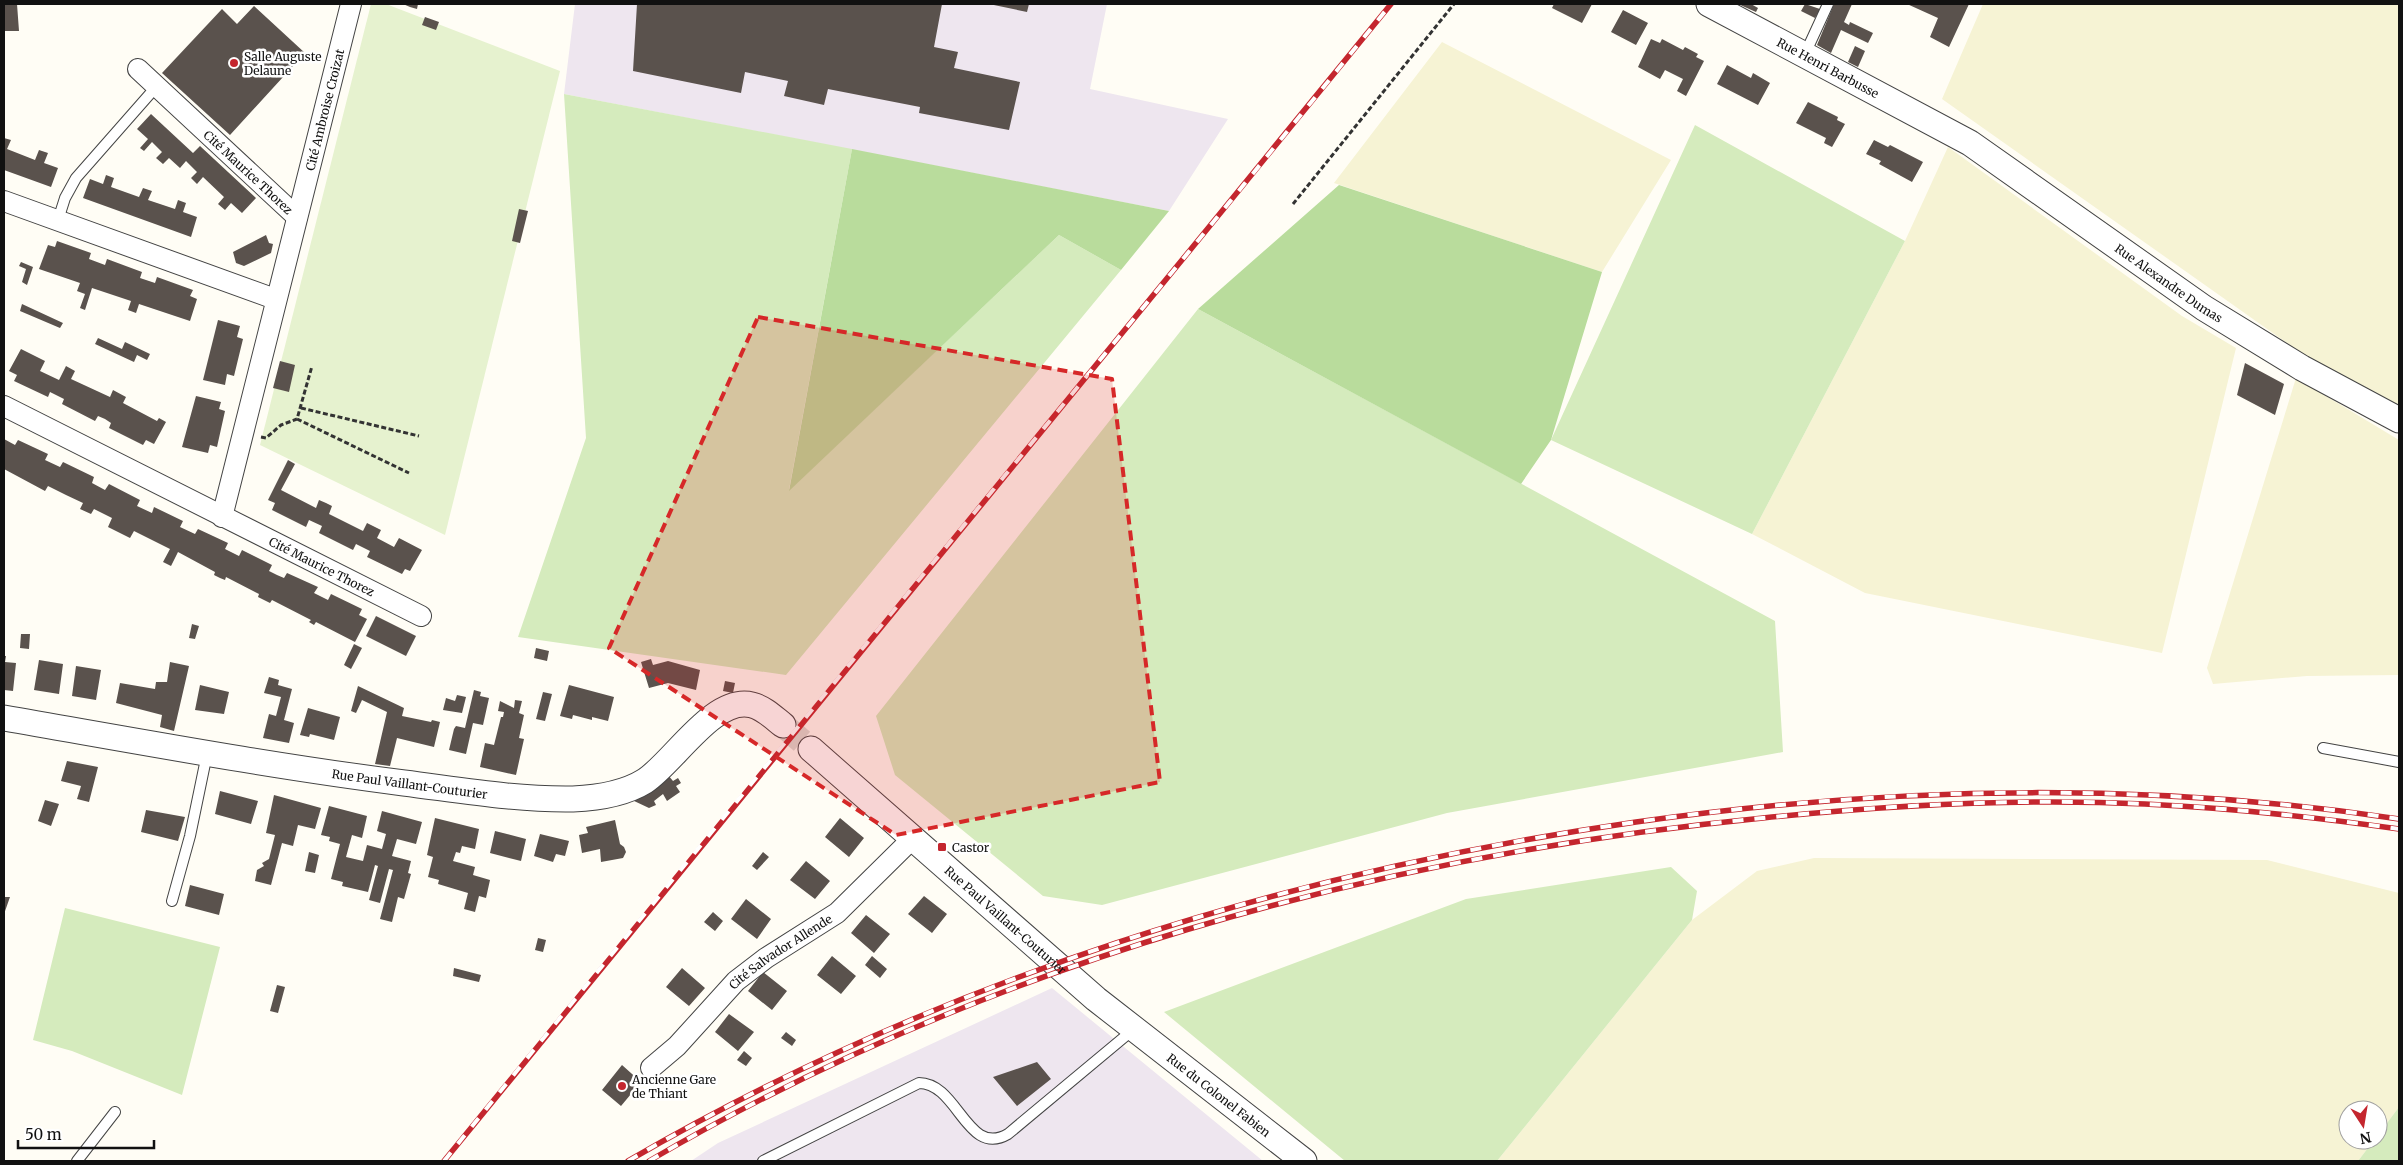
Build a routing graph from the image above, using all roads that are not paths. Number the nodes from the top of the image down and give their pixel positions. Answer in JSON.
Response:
{"nodes":[{"id":1,"x":351,"y":4,"type":"edge"},
{"id":2,"x":1709,"y":4,"type":"edge"},
{"id":3,"x":1828,"y":4,"type":"edge"},
{"id":4,"x":1805,"y":54,"type":"junction"},
{"id":5,"x":138,"y":68,"type":"dead end"},
{"id":6,"x":156,"y":86,"type":"junction"},
{"id":7,"x":1948,"y":130,"type":"joint"},
{"id":8,"x":4,"y":200,"type":"edge"},
{"id":9,"x":297,"y":216,"type":"junction"},
{"id":10,"x":58,"y":220,"type":"junction"},
{"id":11,"x":275,"y":299,"type":"junction"},
{"id":12,"x":4,"y":406,"type":"edge"},
{"id":13,"x":2399,"y":420,"type":"edge"},
{"id":14,"x":222,"y":517,"type":"junction"},
{"id":15,"x":421,"y":616,"type":"dead end"},
{"id":16,"x":4,"y":718,"type":"edge"},
{"id":17,"x":783,"y":725,"type":"tunnel mouth"},
{"id":18,"x":2323,"y":748,"type":"dead end"},
{"id":19,"x":811,"y":749,"type":"tunnel mouth"},
{"id":20,"x":207,"y":754,"type":"junction"},
{"id":21,"x":2399,"y":762,"type":"edge"},
{"id":22,"x":914,"y":837,"type":"junction"},
{"id":23,"x":172,"y":901,"type":"dead end"},
{"id":24,"x":1134,"y":1029,"type":"junction"},
{"id":25,"x":651,"y":1068,"type":"dead end"},
{"id":26,"x":115,"y":1112,"type":"dead end"},
{"id":27,"x":77,"y":1161,"type":"edge"},
{"id":28,"x":763,"y":1161,"type":"edge"},
{"id":29,"x":1304,"y":1161,"type":"edge"}],
"edges":[{"from":1,"to":9,"type":"street","name":"Cité Ambroise Croizat"},
{"from":2,"to":4,"type":"street","name":"Rue Henri Barbusse"},
{"from":3,"to":4,"type":"lane"},
{"from":4,"to":7,"type":"street","name":"Rue Henri Barbusse"},
{"from":5,"to":6,"type":"street","name":"Cité Maurice Thorez"},
{"from":6,"to":9,"type":"street","name":"Cité Maurice Thorez"},
{"from":6,"to":10,"type":"lane"},
{"from":7,"to":13,"type":"street","name":"Rue Alexandre Dumas"},
{"from":8,"to":10,"type":"street"},
{"from":9,"to":11,"type":"street","name":"Cité Maurice Thorez"},
{"from":10,"to":11,"type":"street"},
{"from":11,"to":14,"type":"street","name":"Cité Maurice Thorez"},
{"from":12,"to":14,"type":"street","name":"Cité Maurice Thorez"},
{"from":14,"to":15,"type":"street","name":"Cité Maurice Thorez"},
{"from":16,"to":20,"type":"street","name":"Rue Paul Vaillant-Couturier"},
{"from":17,"to":20,"type":"street","name":"Rue Paul Vaillant-Couturier"},
{"from":18,"to":21,"type":"lane"},
{"from":19,"to":22,"type":"street","name":"Rue Paul Vaillant-Couturier"},
{"from":20,"to":23,"type":"lane"},
{"from":22,"to":24,"type":"street","name":"Rue Paul Vaillant-Couturier"},
{"from":22,"to":25,"type":"street","name":"Cité Salvador Allende"},
{"from":24,"to":28,"type":"lane"},
{"from":24,"to":29,"type":"street","name":"Rue du Colonel Fabien"},
{"from":26,"to":27,"type":"lane"}]}
